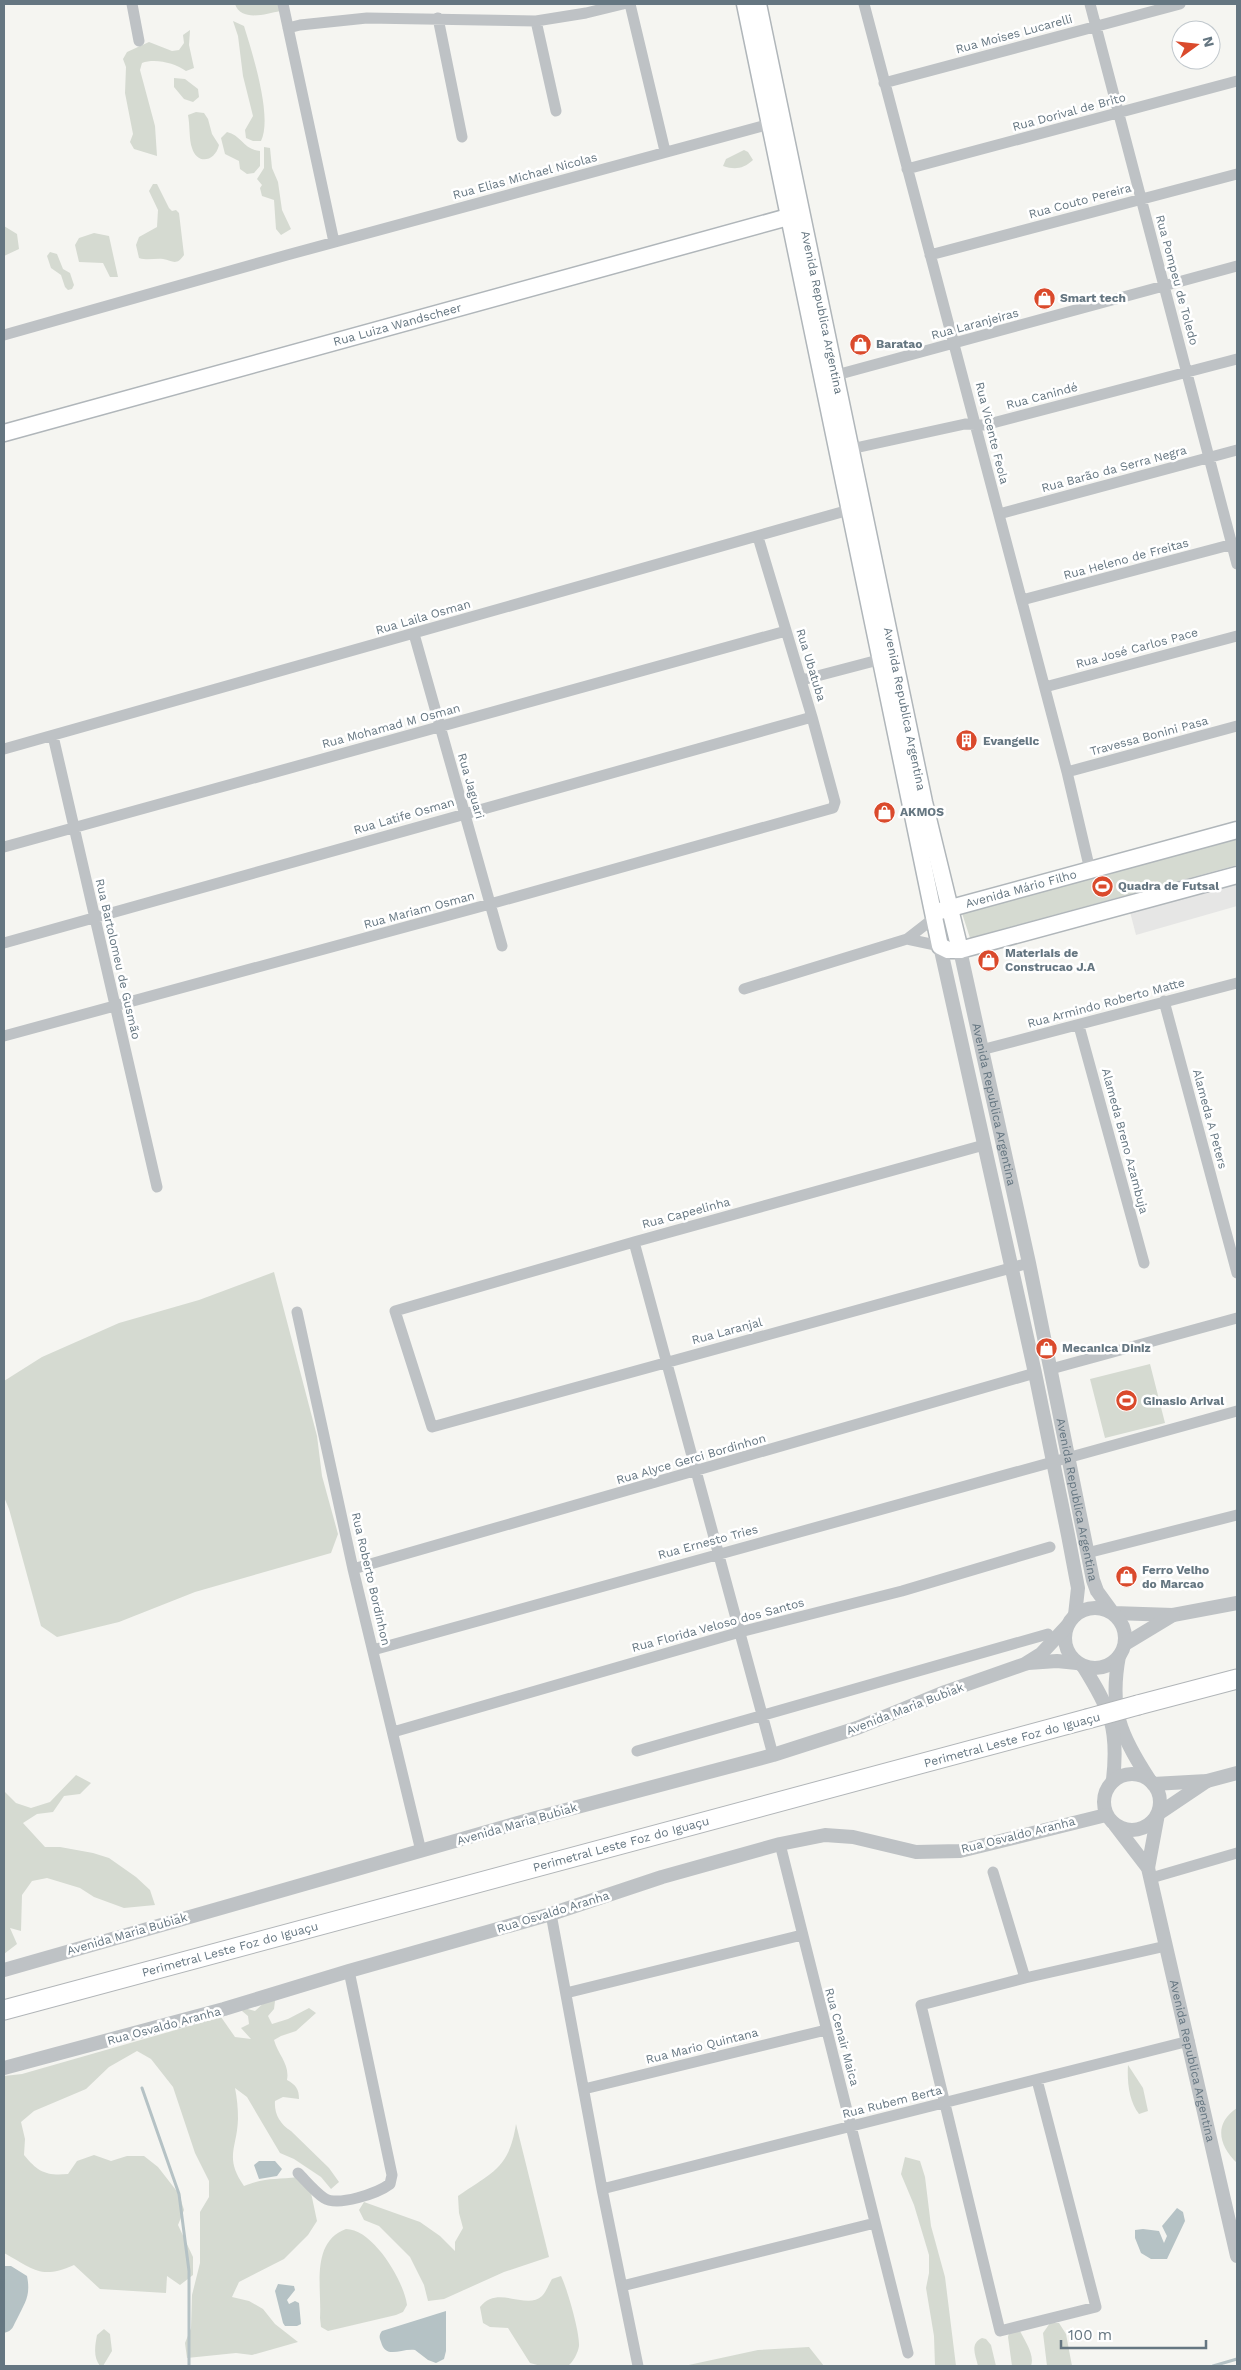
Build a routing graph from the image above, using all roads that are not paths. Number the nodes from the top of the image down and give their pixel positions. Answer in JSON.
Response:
{"nodes":[{"id":1,"x":132,"y":4,"type":"edge"},
{"id":2,"x":283,"y":4,"type":"edge"},
{"id":3,"x":623,"y":4,"type":"edge"},
{"id":4,"x":630,"y":4,"type":"edge"},
{"id":5,"x":745,"y":4,"type":"edge"},
{"id":6,"x":758,"y":4,"type":"edge"},
{"id":7,"x":864,"y":4,"type":"edge"},
{"id":8,"x":1090,"y":4,"type":"edge"},
{"id":9,"x":1180,"y":4,"type":"edge"},
{"id":10,"x":438,"y":18,"type":"junction"},
{"id":11,"x":536,"y":21,"type":"junction"},
{"id":12,"x":1096,"y":26,"type":"junction"},
{"id":13,"x":288,"y":28,"type":"junction"},
{"id":14,"x":139,"y":41,"type":"dead end"},
{"id":15,"x":1237,"y":81,"type":"edge"},
{"id":16,"x":884,"y":83,"type":"junction"},
{"id":17,"x":556,"y":111,"type":"dead end"},
{"id":18,"x":1119,"y":113,"type":"junction"},
{"id":19,"x":770,"y":124,"type":"junction"},
{"id":20,"x":462,"y":137,"type":"dead end"},
{"id":21,"x":665,"y":152,"type":"junction"},
{"id":22,"x":907,"y":169,"type":"junction"},
{"id":23,"x":1237,"y":174,"type":"edge"},
{"id":24,"x":1141,"y":199,"type":"junction"},
{"id":25,"x":796,"y":214,"type":"junction"},
{"id":26,"x":334,"y":242,"type":"junction"},
{"id":27,"x":930,"y":255,"type":"junction"},
{"id":28,"x":1237,"y":266,"type":"edge"},
{"id":29,"x":1164,"y":285,"type":"junction"},
{"id":30,"x":4,"y":336,"type":"edge"},
{"id":31,"x":955,"y":344,"type":"junction"},
{"id":32,"x":1237,"y":359,"type":"edge"},
{"id":33,"x":1187,"y":372,"type":"junction"},
{"id":34,"x":830,"y":380,"type":"junction"},
{"id":35,"x":976,"y":424,"type":"junction"},
{"id":36,"x":4,"y":433,"type":"edge"},
{"id":37,"x":836,"y":444,"type":"junction"},
{"id":38,"x":852,"y":450,"type":"junction"},
{"id":39,"x":1237,"y":450,"type":"edge"},
{"id":40,"x":1209,"y":458,"type":"junction"},
{"id":41,"x":856,"y":508,"type":"junction"},
{"id":42,"x":999,"y":514,"type":"junction"},
{"id":43,"x":758,"y":537,"type":"junction"},
{"id":44,"x":1235,"y":544,"type":"edge"},
{"id":45,"x":1237,"y":564,"type":"edge"},
{"id":46,"x":1022,"y":600,"type":"junction"},
{"id":47,"x":786,"y":631,"type":"junction"},
{"id":48,"x":414,"y":634,"type":"junction"},
{"id":49,"x":1237,"y":636,"type":"edge"},
{"id":50,"x":882,"y":660,"type":"junction"},
{"id":51,"x":802,"y":680,"type":"junction"},
{"id":52,"x":1044,"y":687,"type":"junction"},
{"id":53,"x":812,"y":717,"type":"junction"},
{"id":54,"x":1237,"y":726,"type":"edge"},
{"id":55,"x":440,"y":727,"type":"junction"},
{"id":56,"x":53,"y":736,"type":"junction"},
{"id":57,"x":4,"y":749,"type":"edge"},
{"id":58,"x":1067,"y":772,"type":"junction"},
{"id":59,"x":835,"y":802,"type":"joint"},
{"id":60,"x":465,"y":814,"type":"junction"},
{"id":61,"x":74,"y":828,"type":"junction"},
{"id":62,"x":1237,"y":830,"type":"edge"},
{"id":63,"x":4,"y":847,"type":"edge"},
{"id":64,"x":1090,"y":870,"type":"junction"},
{"id":65,"x":1237,"y":875,"type":"edge"},
{"id":66,"x":490,"y":904,"type":"junction"},
{"id":67,"x":949,"y":907,"type":"junction"},
{"id":68,"x":94,"y":917,"type":"junction"},
{"id":69,"x":934,"y":918,"type":"junction"},
{"id":70,"x":907,"y":939,"type":"junction"},
{"id":71,"x":4,"y":943,"type":"edge"},
{"id":72,"x":502,"y":946,"type":"dead end"},
{"id":73,"x":940,"y":946,"type":"junction"},
{"id":74,"x":960,"y":950,"type":"junction"},
{"id":75,"x":1237,"y":983,"type":"edge"},
{"id":76,"x":744,"y":989,"type":"dead end"},
{"id":77,"x":1164,"y":1001,"type":"junction"},
{"id":78,"x":114,"y":1006,"type":"junction"},
{"id":79,"x":1078,"y":1026,"type":"junction"},
{"id":80,"x":4,"y":1036,"type":"edge"},
{"id":81,"x":982,"y":1050,"type":"junction"},
{"id":82,"x":984,"y":1145,"type":"junction"},
{"id":83,"x":157,"y":1187,"type":"dead end"},
{"id":84,"x":634,"y":1242,"type":"junction"},
{"id":85,"x":1029,"y":1263,"type":"junction"},
{"id":86,"x":1144,"y":1264,"type":"dead end"},
{"id":87,"x":1012,"y":1268,"type":"junction"},
{"id":88,"x":1237,"y":1273,"type":"edge"},
{"id":89,"x":297,"y":1312,"type":"dead end"},
{"id":90,"x":1237,"y":1318,"type":"edge"},
{"id":91,"x":666,"y":1362,"type":"junction"},
{"id":92,"x":1051,"y":1369,"type":"junction"},
{"id":93,"x":1035,"y":1373,"type":"junction"},
{"id":94,"x":1237,"y":1411,"type":"edge"},
{"id":95,"x":432,"y":1427,"type":"joint"},
{"id":96,"x":1068,"y":1458,"type":"junction"},
{"id":97,"x":1052,"y":1463,"type":"junction"},
{"id":98,"x":696,"y":1472,"type":"junction"},
{"id":99,"x":1237,"y":1515,"type":"edge"},
{"id":100,"x":1050,"y":1547,"type":"dead end"},
{"id":101,"x":719,"y":1553,"type":"junction"},
{"id":102,"x":1087,"y":1553,"type":"junction"},
{"id":103,"x":353,"y":1569,"type":"junction"},
{"id":104,"x":1237,"y":1603,"type":"edge"},
{"id":105,"x":1113,"y":1613,"type":"junction"},
{"id":106,"x":1173,"y":1615,"type":"junction"},
{"id":107,"x":1071,"y":1620,"type":"junction"},
{"id":108,"x":740,"y":1632,"type":"junction"},
{"id":109,"x":1048,"y":1634,"type":"dead end"},
{"id":110,"x":373,"y":1650,"type":"junction"},
{"id":111,"x":1122,"y":1650,"type":"junction"},
{"id":112,"x":1025,"y":1664,"type":"junction"},
{"id":113,"x":1080,"y":1664,"type":"junction"},
{"id":114,"x":1237,"y":1679,"type":"edge"},
{"id":115,"x":763,"y":1716,"type":"junction"},
{"id":116,"x":393,"y":1732,"type":"junction"},
{"id":117,"x":637,"y":1751,"type":"dead end"},
{"id":118,"x":773,"y":1755,"type":"junction"},
{"id":119,"x":1237,"y":1773,"type":"edge"},
{"id":120,"x":1114,"y":1780,"type":"junction"},
{"id":121,"x":1151,"y":1781,"type":"junction"},
{"id":122,"x":1207,"y":1781,"type":"junction"},
{"id":123,"x":1158,"y":1814,"type":"junction"},
{"id":124,"x":1110,"y":1820,"type":"junction"},
{"id":125,"x":780,"y":1844,"type":"junction"},
{"id":126,"x":421,"y":1851,"type":"junction"},
{"id":127,"x":1237,"y":1853,"type":"edge"},
{"id":128,"x":993,"y":1872,"type":"dead end"},
{"id":129,"x":1149,"y":1873,"type":"junction"},
{"id":130,"x":551,"y":1914,"type":"junction"},
{"id":131,"x":802,"y":1935,"type":"junction"},
{"id":132,"x":1166,"y":1946,"type":"junction"},
{"id":133,"x":4,"y":1970,"type":"edge"},
{"id":134,"x":349,"y":1971,"type":"junction"},
{"id":135,"x":1025,"y":1978,"type":"junction"},
{"id":136,"x":566,"y":1993,"type":"junction"},
{"id":137,"x":4,"y":2010,"type":"edge"},
{"id":138,"x":826,"y":2030,"type":"junction"},
{"id":139,"x":1189,"y":2041,"type":"junction"},
{"id":140,"x":4,"y":2068,"type":"edge"},
{"id":141,"x":1037,"y":2080,"type":"junction"},
{"id":142,"x":584,"y":2089,"type":"junction"},
{"id":143,"x":945,"y":2104,"type":"junction"},
{"id":144,"x":851,"y":2126,"type":"junction"},
{"id":145,"x":298,"y":2173,"type":"dead end"},
{"id":146,"x":602,"y":2189,"type":"junction"},
{"id":147,"x":875,"y":2223,"type":"junction"},
{"id":148,"x":1237,"y":2256,"type":"edge"},
{"id":149,"x":622,"y":2286,"type":"junction"},
{"id":150,"x":908,"y":2353,"type":"dead end"},
{"id":151,"x":638,"y":2366,"type":"edge"}],
"edges":[{"from":1,"to":14,"type":"street"},
{"from":2,"to":13,"type":"street"},
{"from":3,"to":11,"type":"street"},
{"from":4,"to":21,"type":"street"},
{"from":5,"to":19,"type":"main road","name":"Avenida Republica Argentina"},
{"from":6,"to":25,"type":"main road","name":"Avenida Republica Argentina"},
{"from":7,"to":16,"type":"street","name":"Rua Vicente Feola"},
{"from":8,"to":12,"type":"street","name":"Rua Pompeu de Toledo"},
{"from":9,"to":12,"type":"street","name":"Rua Moises Lucarelli"},
{"from":10,"to":11,"type":"street"},
{"from":10,"to":13,"type":"street"},
{"from":10,"to":20,"type":"street"},
{"from":11,"to":17,"type":"street"},
{"from":12,"to":16,"type":"street","name":"Rua Moises Lucarelli"},
{"from":12,"to":18,"type":"street","name":"Rua Pompeu de Toledo"},
{"from":13,"to":26,"type":"street"},
{"from":15,"to":18,"type":"street","name":"Rua Dorival de Brito"},
{"from":16,"to":22,"type":"street","name":"Rua Vicente Feola"},
{"from":18,"to":22,"type":"street","name":"Rua Dorival de Brito"},
{"from":18,"to":24,"type":"street","name":"Rua Pompeu de Toledo"},
{"from":19,"to":21,"type":"street","name":"Rua Elias Michael Nicolas"},
{"from":19,"to":25,"type":"main road","name":"Avenida Republica Argentina"},
{"from":21,"to":26,"type":"street","name":"Rua Elias Michael Nicolas"},
{"from":22,"to":27,"type":"street","name":"Rua Vicente Feola"},
{"from":23,"to":24,"type":"street","name":"Rua Couto Pereira"},
{"from":24,"to":27,"type":"street","name":"Rua Couto Pereira"},
{"from":24,"to":29,"type":"street","name":"Rua Pompeu de Toledo"},
{"from":25,"to":34,"type":"main road","name":"Avenida Republica Argentina"},
{"from":25,"to":36,"type":"main road","name":"Rua Luiza Wandscheer"},
{"from":26,"to":30,"type":"street","name":"Rua Elias Michael Nicolas"},
{"from":27,"to":31,"type":"street","name":"Rua Vicente Feola"},
{"from":28,"to":29,"type":"street","name":"Rua Laranjeiras"},
{"from":29,"to":31,"type":"street","name":"Rua Laranjeiras"},
{"from":29,"to":33,"type":"street","name":"Rua Pompeu de Toledo"},
{"from":31,"to":34,"type":"street","name":"Rua Laranjeiras"},
{"from":31,"to":35,"type":"street","name":"Rua Vicente Feola"},
{"from":32,"to":33,"type":"street","name":"Rua Canindé"},
{"from":33,"to":35,"type":"street","name":"Rua Canindé"},
{"from":33,"to":40,"type":"street","name":"Rua Pompeu de Toledo"},
{"from":34,"to":37,"type":"main road","name":"Avenida Republica Argentina"},
{"from":34,"to":38,"type":"main road","name":"Avenida Republica Argentina"},
{"from":35,"to":38,"type":"street","name":"Rua Canindé"},
{"from":35,"to":42,"type":"street","name":"Rua Vicente Feola"},
{"from":37,"to":38,"type":"street"},
{"from":37,"to":41,"type":"main road","name":"Avenida Republica Argentina"},
{"from":38,"to":41,"type":"main road","name":"Avenida Republica Argentina"},
{"from":39,"to":40,"type":"street","name":"Rua Barão da Serra Negra"},
{"from":40,"to":42,"type":"street","name":"Rua Barão da Serra Negra"},
{"from":40,"to":44,"type":"street","name":"Rua Pompeu de Toledo"},
{"from":41,"to":43,"type":"street","name":"Rua Laila Osman"},
{"from":41,"to":50,"type":"main road","name":"Avenida Republica Argentina"},
{"from":41,"to":67,"type":"main road","name":"Avenida Republica Argentina"},
{"from":42,"to":46,"type":"street","name":"Rua Vicente Feola"},
{"from":43,"to":47,"type":"street","name":"Rua Ubatuba"},
{"from":43,"to":48,"type":"street","name":"Rua Laila Osman"},
{"from":44,"to":45,"type":"street","name":"Rua Pompeu de Toledo"},
{"from":44,"to":46,"type":"street","name":"Rua Heleno de Freitas"},
{"from":46,"to":52,"type":"street","name":"Rua Vicente Feola"},
{"from":47,"to":51,"type":"street","name":"Rua Ubatuba"},
{"from":47,"to":55,"type":"street","name":"Rua Mohamad M Osman"},
{"from":48,"to":55,"type":"street","name":"Rua Jaguari"},
{"from":48,"to":56,"type":"street","name":"Rua Laila Osman"},
{"from":49,"to":52,"type":"street","name":"Rua José Carlos Pace"},
{"from":50,"to":51,"type":"street"},
{"from":50,"to":69,"type":"main road","name":"Avenida Republica Argentina"},
{"from":51,"to":53,"type":"street","name":"Rua Ubatuba"},
{"from":52,"to":58,"type":"street","name":"Rua Vicente Feola"},
{"from":53,"to":59,"type":"street","name":"Rua Ubatuba"},
{"from":53,"to":60,"type":"street","name":"Rua Latife Osman"},
{"from":54,"to":58,"type":"street","name":"Travessa Bonini Pasa"},
{"from":55,"to":60,"type":"street","name":"Rua Jaguari"},
{"from":55,"to":61,"type":"street","name":"Rua Mohamad M Osman"},
{"from":56,"to":57,"type":"street","name":"Rua Laila Osman"},
{"from":56,"to":61,"type":"street","name":"Rua Bartolomeu de Gusmão"},
{"from":58,"to":64,"type":"street","name":"Rua Vicente Feola"},
{"from":59,"to":66,"type":"street","name":"Rua Mariam Osman"},
{"from":60,"to":66,"type":"street","name":"Rua Jaguari"},
{"from":60,"to":68,"type":"street","name":"Rua Latife Osman"},
{"from":61,"to":63,"type":"street","name":"Rua Mohamad M Osman"},
{"from":61,"to":68,"type":"street","name":"Rua Bartolomeu de Gusmão"},
{"from":62,"to":64,"type":"main road","name":"Avenida Mário Filho"},
{"from":64,"to":67,"type":"main road","name":"Avenida Mário Filho"},
{"from":65,"to":74,"type":"main road"},
{"from":66,"to":72,"type":"street","name":"Rua Jaguari"},
{"from":66,"to":78,"type":"street","name":"Rua Mariam Osman"},
{"from":67,"to":69,"type":"main road"},
{"from":67,"to":74,"type":"main road","name":"Avenida Republica Argentina"},
{"from":68,"to":71,"type":"street","name":"Rua Latife Osman"},
{"from":68,"to":78,"type":"street","name":"Rua Bartolomeu de Gusmão"},
{"from":69,"to":70,"type":"street"},
{"from":69,"to":73,"type":"main road","name":"Avenida Republica Argentina"},
{"from":70,"to":73,"type":"street"},
{"from":70,"to":76,"type":"street"},
{"from":73,"to":74,"type":"main road"},
{"from":73,"to":82,"type":"street","name":"Avenida Republica Argentina"},
{"from":74,"to":81,"type":"street","name":"Avenida Republica Argentina"},
{"from":75,"to":77,"type":"street","name":"Rua Armindo Roberto Matte"},
{"from":77,"to":79,"type":"street","name":"Rua Armindo Roberto Matte"},
{"from":77,"to":88,"type":"street","name":"Alameda A Peters"},
{"from":78,"to":80,"type":"street","name":"Rua Mariam Osman"},
{"from":78,"to":83,"type":"street","name":"Rua Bartolomeu de Gusmão"},
{"from":79,"to":81,"type":"street","name":"Rua Armindo Roberto Matte"},
{"from":79,"to":86,"type":"street","name":"Alameda Breno Azambuja"},
{"from":81,"to":85,"type":"street","name":"Avenida Republica Argentina"},
{"from":82,"to":84,"type":"street","name":"Rua Capeelinha"},
{"from":82,"to":87,"type":"street","name":"Avenida Republica Argentina"},
{"from":84,"to":91,"type":"street"},
{"from":84,"to":95,"type":"street","name":"Rua Capeelinha"},
{"from":85,"to":87,"type":"street","name":"Rua Laranjal"},
{"from":85,"to":92,"type":"street","name":"Avenida Republica Argentina"},
{"from":87,"to":91,"type":"street","name":"Rua Laranjal"},
{"from":87,"to":93,"type":"street","name":"Avenida Republica Argentina"},
{"from":89,"to":103,"type":"street","name":"Rua Roberto Bordinhon"},
{"from":90,"to":92,"type":"street"},
{"from":91,"to":95,"type":"street","name":"Rua Laranjal"},
{"from":91,"to":98,"type":"street"},
{"from":92,"to":96,"type":"street","name":"Avenida Republica Argentina"},
{"from":93,"to":97,"type":"street","name":"Avenida Republica Argentina"},
{"from":93,"to":98,"type":"street","name":"Rua Alyce Gerci Bordinhon"},
{"from":94,"to":96,"type":"street","name":"Rua Ernesto Tries"},
{"from":96,"to":97,"type":"street","name":"Rua Ernesto Tries"},
{"from":96,"to":102,"type":"street","name":"Avenida Republica Argentina"},
{"from":97,"to":101,"type":"street","name":"Rua Ernesto Tries"},
{"from":97,"to":107,"type":"street","name":"Avenida Republica Argentina"},
{"from":98,"to":101,"type":"street"},
{"from":98,"to":103,"type":"street","name":"Rua Alyce Gerci Bordinhon"},
{"from":99,"to":102,"type":"street"},
{"from":100,"to":108,"type":"street","name":"Rua Florida Veloso dos Santos"},
{"from":101,"to":108,"type":"street"},
{"from":101,"to":110,"type":"street","name":"Rua Ernesto Tries"},
{"from":102,"to":105,"type":"street","name":"Avenida Republica Argentina"},
{"from":103,"to":110,"type":"street","name":"Rua Roberto Bordinhon"},
{"from":104,"to":106,"type":"street"},
{"from":105,"to":106,"type":"street"},
{"from":105,"to":107,"type":"street"},
{"from":105,"to":111,"type":"street"},
{"from":106,"to":111,"type":"street"},
{"from":107,"to":112,"type":"street","name":"Avenida Maria Bubiak"},
{"from":107,"to":113,"type":"street"},
{"from":108,"to":115,"type":"street"},
{"from":108,"to":116,"type":"street","name":"Rua Florida Veloso dos Santos"},
{"from":109,"to":115,"type":"street"},
{"from":110,"to":116,"type":"street","name":"Rua Roberto Bordinhon"},
{"from":111,"to":113,"type":"street"},
{"from":111,"to":121,"type":"street"},
{"from":112,"to":113,"type":"street","name":"Avenida Maria Bubiak"},
{"from":112,"to":118,"type":"street","name":"Avenida Maria Bubiak"},
{"from":113,"to":120,"type":"street"},
{"from":114,"to":137,"type":"highway","name":"Perimetral Leste Foz do Iguaçu","bridge":true},
{"from":115,"to":117,"type":"street"},
{"from":115,"to":118,"type":"street"},
{"from":116,"to":126,"type":"street","name":"Rua Roberto Bordinhon"},
{"from":118,"to":126,"type":"street","name":"Avenida Maria Bubiak"},
{"from":119,"to":122,"type":"street"},
{"from":120,"to":121,"type":"street"},
{"from":120,"to":124,"type":"street"},
{"from":121,"to":122,"type":"street"},
{"from":121,"to":123,"type":"street"},
{"from":122,"to":123,"type":"street"},
{"from":123,"to":124,"type":"street"},
{"from":123,"to":129,"type":"street","name":"Avenida Republica Argentina"},
{"from":124,"to":125,"type":"street","name":"Rua Osvaldo Aranha"},
{"from":124,"to":129,"type":"street","name":"Avenida Republica Argentina"},
{"from":125,"to":130,"type":"street","name":"Rua Osvaldo Aranha"},
{"from":125,"to":131,"type":"street","name":"Rua Cenair Maica"},
{"from":126,"to":133,"type":"street","name":"Avenida Maria Bubiak"},
{"from":127,"to":129,"type":"street"},
{"from":128,"to":135,"type":"street"},
{"from":129,"to":132,"type":"street","name":"Avenida Republica Argentina"},
{"from":130,"to":134,"type":"street","name":"Rua Osvaldo Aranha"},
{"from":130,"to":136,"type":"street"},
{"from":131,"to":136,"type":"street"},
{"from":131,"to":138,"type":"street","name":"Rua Cenair Maica"},
{"from":132,"to":135,"type":"street"},
{"from":132,"to":139,"type":"street","name":"Avenida Republica Argentina"},
{"from":134,"to":140,"type":"street","name":"Rua Osvaldo Aranha"},
{"from":134,"to":145,"type":"street"},
{"from":135,"to":143,"type":"street"},
{"from":136,"to":142,"type":"street"},
{"from":138,"to":142,"type":"street","name":"Rua Mario Quintana"},
{"from":138,"to":144,"type":"street","name":"Rua Cenair Maica"},
{"from":139,"to":141,"type":"street","name":"Rua Rubem Berta"},
{"from":139,"to":148,"type":"street","name":"Avenida Republica Argentina"},
{"from":141,"to":143,"type":"street","name":"Rua Rubem Berta"},
{"from":141,"to":143,"type":"street"},
{"from":142,"to":146,"type":"street"},
{"from":143,"to":144,"type":"street","name":"Rua Rubem Berta"},
{"from":144,"to":146,"type":"street","name":"Rua Rubem Berta"},
{"from":144,"to":147,"type":"street","name":"Rua Cenair Maica"},
{"from":146,"to":149,"type":"street"},
{"from":147,"to":149,"type":"street"},
{"from":147,"to":150,"type":"street","name":"Rua Cenair Maica"},
{"from":149,"to":151,"type":"street"}]}
